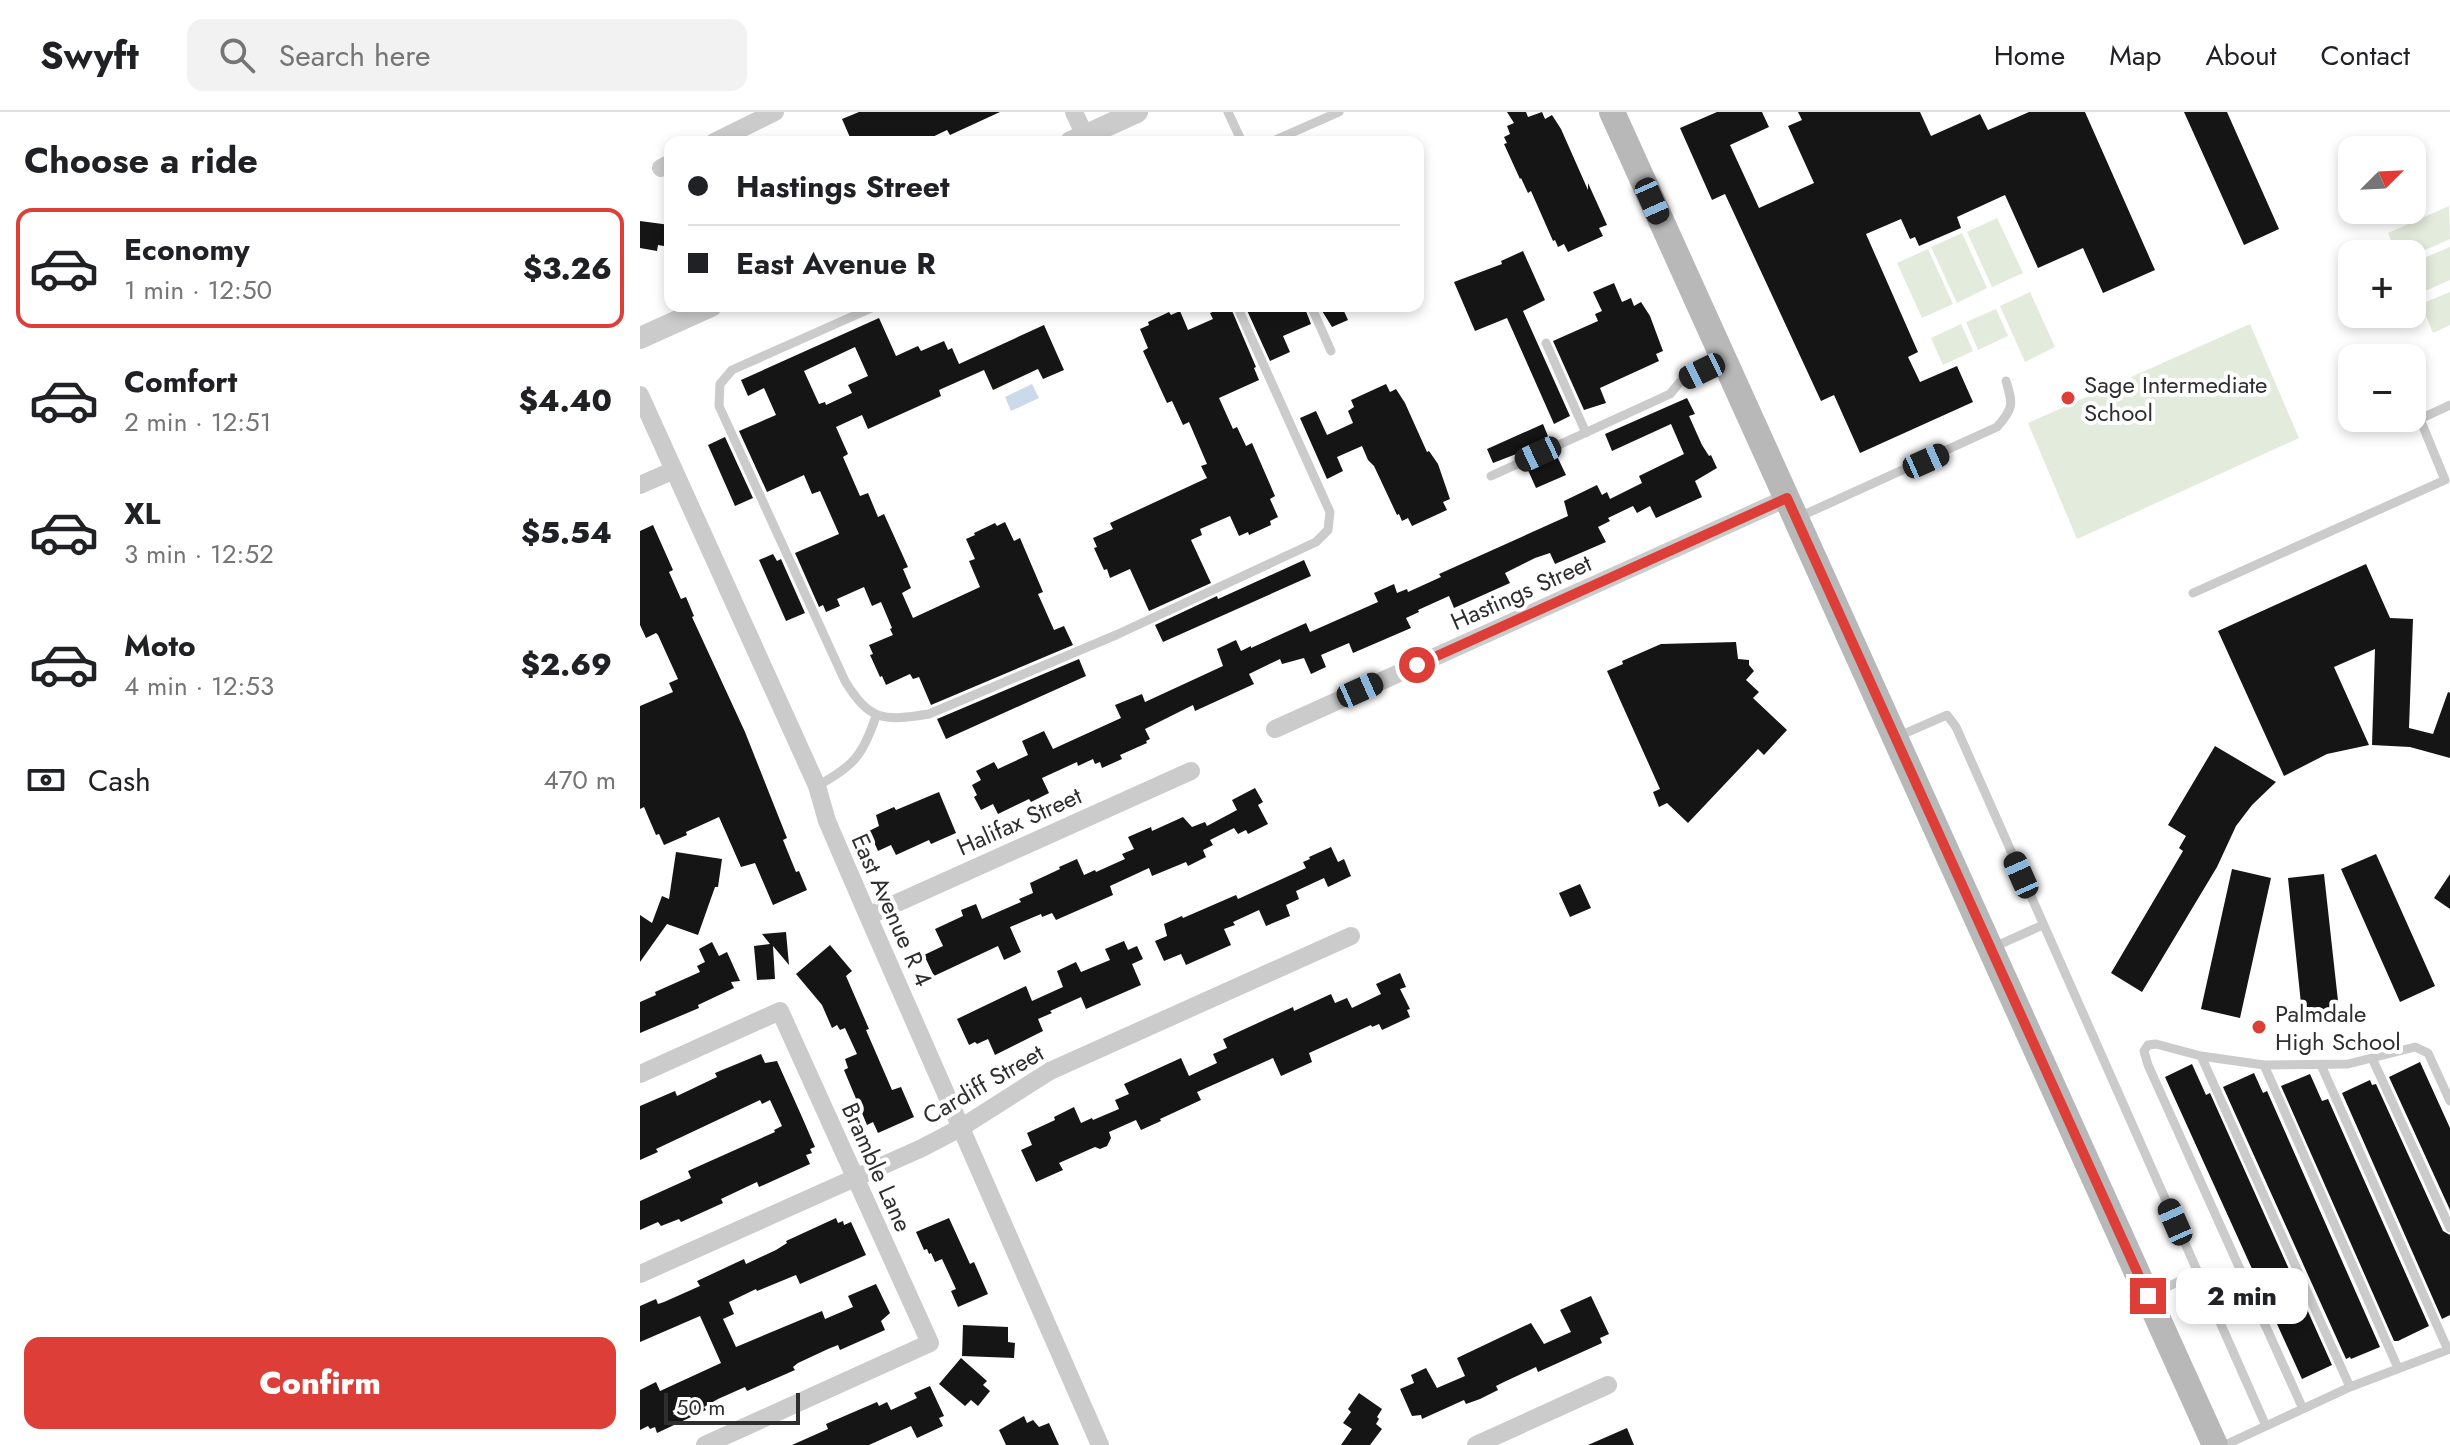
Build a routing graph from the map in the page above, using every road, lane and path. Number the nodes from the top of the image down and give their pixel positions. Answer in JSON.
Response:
{"nodes":[{"id":1,"x":775,"y":112,"type":"edge"},
{"id":2,"x":1074,"y":112,"type":"edge"},
{"id":3,"x":1137,"y":112,"type":"edge"},
{"id":4,"x":1228,"y":112,"type":"edge"},
{"id":5,"x":1339,"y":112,"type":"edge"},
{"id":6,"x":1612,"y":112,"type":"edge"},
{"id":7,"x":726,"y":136,"type":"edge"},
{"id":8,"x":1078,"y":136,"type":"edge"},
{"id":9,"x":1085,"y":136,"type":"edge"},
{"id":10,"x":1239,"y":136,"type":"edge"},
{"id":11,"x":1285,"y":136,"type":"edge"},
{"id":12,"x":698,"y":312,"type":"edge"},
{"id":13,"x":862,"y":312,"type":"edge"},
{"id":14,"x":1240,"y":312,"type":"edge"},
{"id":15,"x":1314,"y":312,"type":"edge"},
{"id":16,"x":640,"y":338,"type":"edge"},
{"id":17,"x":1546,"y":343,"type":"dead end"},
{"id":18,"x":1331,"y":351,"type":"dead end"},
{"id":19,"x":1724,"y":360,"type":"junction"},
{"id":20,"x":2006,"y":381,"type":"dead end"},
{"id":21,"x":640,"y":395,"type":"edge"},
{"id":22,"x":2450,"y":405,"type":"edge"},
{"id":23,"x":1586,"y":433,"type":"junction"},
{"id":24,"x":674,"y":470,"type":"junction"},
{"id":25,"x":1491,"y":476,"type":"dead end"},
{"id":26,"x":640,"y":485,"type":"edge"},
{"id":27,"x":1792,"y":509,"type":"junction"},
{"id":28,"x":2193,"y":593,"type":"dead end"},
{"id":29,"x":876,"y":716,"type":"junction"},
{"id":30,"x":1275,"y":729,"type":"dead end"},
{"id":31,"x":1895,"y":737,"type":"junction"},
{"id":32,"x":1191,"y":771,"type":"dead end"},
{"id":33,"x":817,"y":786,"type":"junction"},
{"id":34,"x":868,"y":916,"type":"junction"},
{"id":35,"x":2043,"y":925,"type":"junction"},
{"id":36,"x":1351,"y":936,"type":"dead end"},
{"id":37,"x":1990,"y":948,"type":"junction"},
{"id":38,"x":2201,"y":1056,"type":"junction"},
{"id":39,"x":2372,"y":1058,"type":"junction"},
{"id":40,"x":2264,"y":1065,"type":"junction"},
{"id":41,"x":2321,"y":1065,"type":"junction"},
{"id":42,"x":640,"y":1074,"type":"edge"},
{"id":43,"x":2450,"y":1101,"type":"edge"},
{"id":44,"x":962,"y":1127,"type":"junction"},
{"id":45,"x":855,"y":1177,"type":"junction"},
{"id":46,"x":2450,"y":1228,"type":"edge"},
{"id":47,"x":2197,"y":1273,"type":"junction"},
{"id":48,"x":640,"y":1274,"type":"edge"},
{"id":49,"x":2148,"y":1296,"type":"junction"},
{"id":50,"x":2449,"y":1349,"type":"edge"},
{"id":51,"x":2398,"y":1368,"type":"junction"},
{"id":52,"x":1608,"y":1385,"type":"dead end"},
{"id":53,"x":2350,"y":1387,"type":"junction"},
{"id":54,"x":2303,"y":1409,"type":"junction"},
{"id":55,"x":2266,"y":1426,"type":"junction"},
{"id":56,"x":705,"y":1445,"type":"edge"},
{"id":57,"x":1100,"y":1445,"type":"edge"},
{"id":58,"x":1476,"y":1445,"type":"edge"},
{"id":59,"x":2215,"y":1445,"type":"edge"},
{"id":60,"x":2225,"y":1445,"type":"edge"}],
"edges":[{"from":1,"to":7,"type":"street"},
{"from":2,"to":8,"type":"street"},
{"from":3,"to":9,"type":"street"},
{"from":4,"to":10,"type":"lane"},
{"from":5,"to":11,"type":"lane"},
{"from":6,"to":19,"type":"main road"},
{"from":12,"to":16,"type":"street"},
{"from":13,"to":29,"type":"lane"},
{"from":14,"to":29,"type":"lane"},
{"from":15,"to":18,"type":"lane"},
{"from":17,"to":23,"type":"lane"},
{"from":19,"to":23,"type":"lane"},
{"from":19,"to":27,"type":"main road"},
{"from":20,"to":27,"type":"lane"},
{"from":21,"to":24,"type":"street","name":"East Avenue R 4"},
{"from":22,"to":28,"type":"lane"},
{"from":23,"to":25,"type":"lane"},
{"from":24,"to":26,"type":"street"},
{"from":24,"to":33,"type":"street","name":"East Avenue R 4"},
{"from":27,"to":30,"type":"street","name":"Hastings Street"},
{"from":27,"to":31,"type":"main road"},
{"from":29,"to":33,"type":"lane"},
{"from":31,"to":35,"type":"lane"},
{"from":31,"to":37,"type":"main road"},
{"from":32,"to":34,"type":"street","name":"Halifax Street"},
{"from":33,"to":34,"type":"street","name":"East Avenue R 4"},
{"from":34,"to":44,"type":"street","name":"East Avenue R 4"},
{"from":35,"to":37,"type":"lane"},
{"from":35,"to":47,"type":"lane"},
{"from":36,"to":44,"type":"street","name":"Cardiff Street"},
{"from":37,"to":49,"type":"main road"},
{"from":38,"to":40,"type":"lane"},
{"from":38,"to":53,"type":"lane"},
{"from":38,"to":54,"type":"lane"},
{"from":39,"to":41,"type":"lane"},
{"from":39,"to":43,"type":"lane"},
{"from":39,"to":46,"type":"lane"},
{"from":40,"to":41,"type":"lane"},
{"from":40,"to":51,"type":"lane"},
{"from":41,"to":50,"type":"lane"},
{"from":42,"to":45,"type":"street","name":"Bramble Lane"},
{"from":44,"to":45,"type":"street","name":"Cardiff Street"},
{"from":44,"to":57,"type":"street","name":"East Avenue R 4"},
{"from":45,"to":48,"type":"street","name":"Cardiff Street"},
{"from":45,"to":56,"type":"street","name":"Bramble Lane"},
{"from":47,"to":49,"type":"lane"},
{"from":47,"to":55,"type":"lane"},
{"from":49,"to":59,"type":"main road"},
{"from":50,"to":51,"type":"lane"},
{"from":51,"to":53,"type":"lane"},
{"from":52,"to":58,"type":"street"},
{"from":53,"to":54,"type":"lane"},
{"from":54,"to":55,"type":"lane"},
{"from":55,"to":60,"type":"lane"}]}
